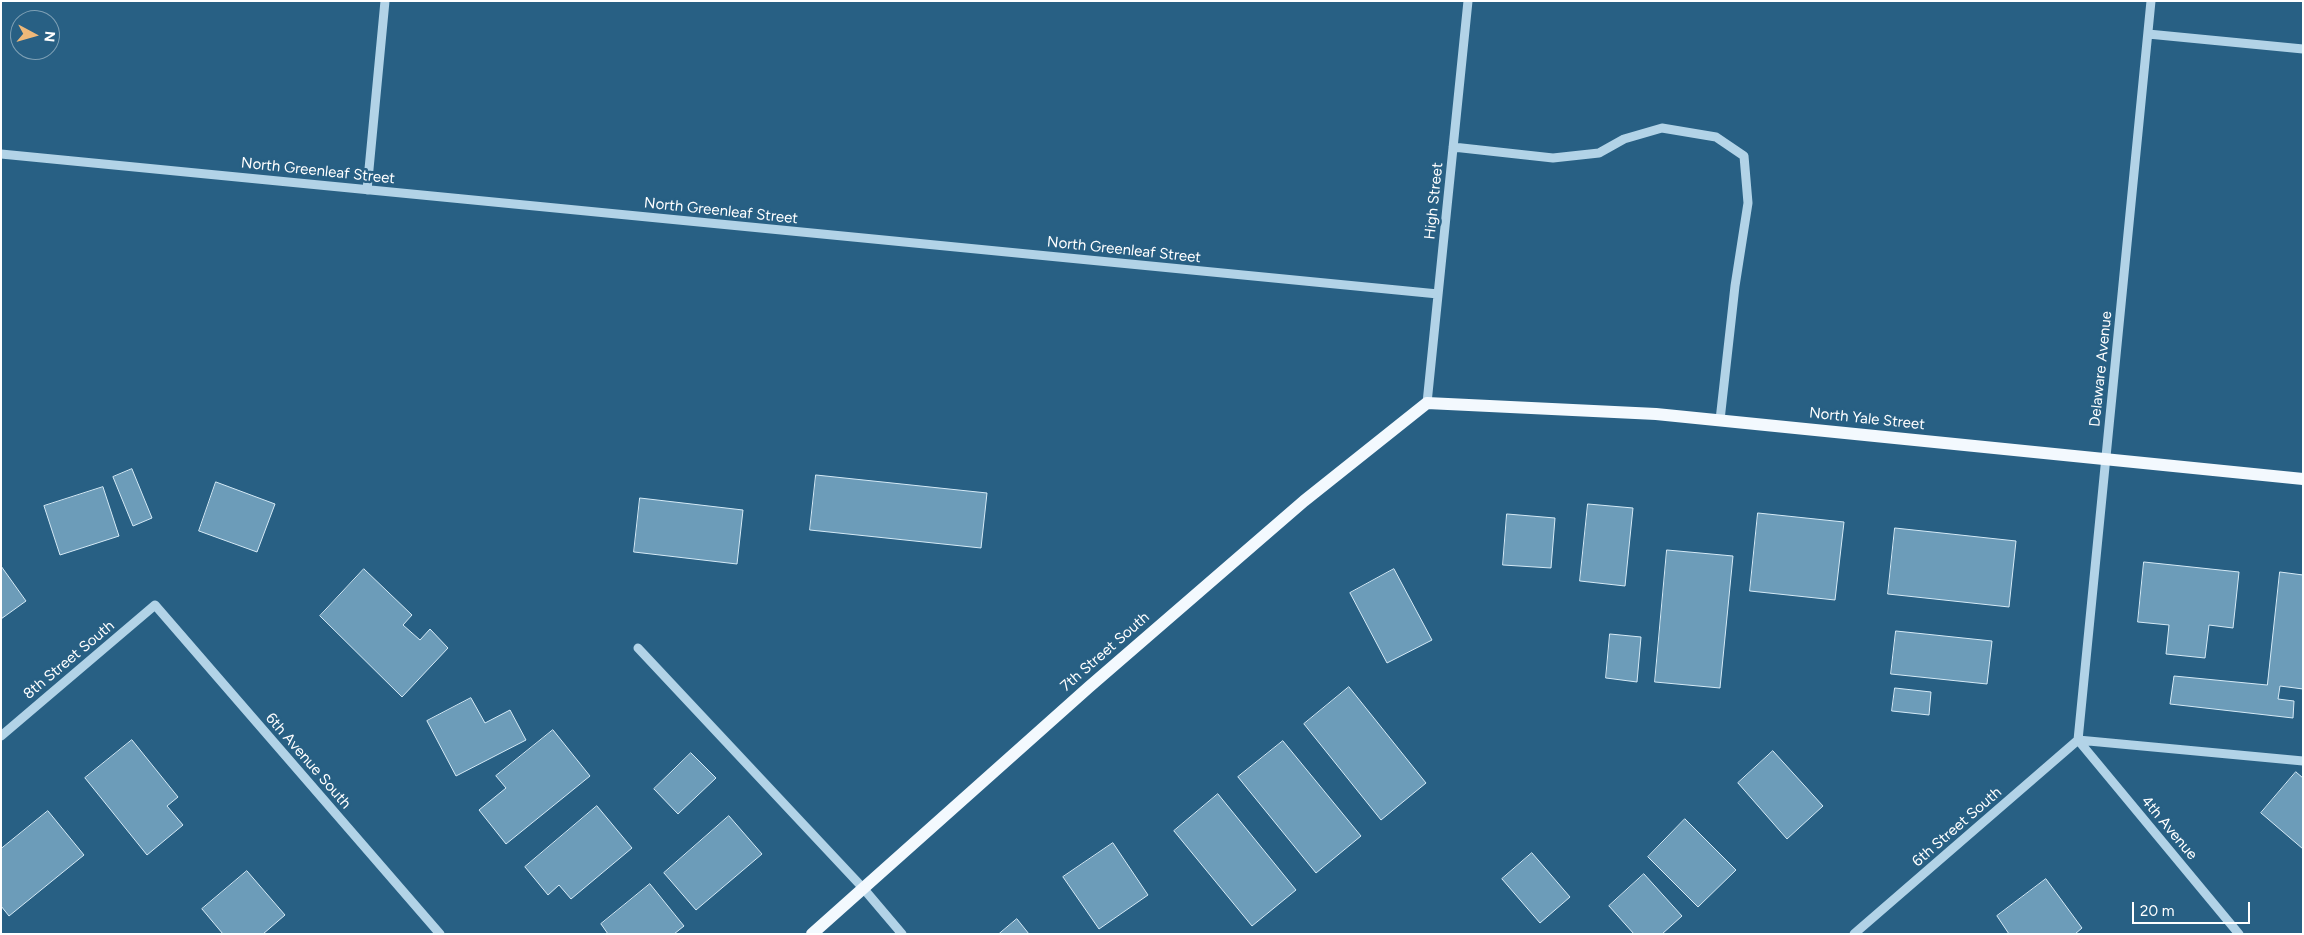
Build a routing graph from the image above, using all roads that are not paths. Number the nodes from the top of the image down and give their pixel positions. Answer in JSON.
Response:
{"nodes":[{"id":1,"x":386,"y":1,"type":"edge"},
{"id":2,"x":1468,"y":1,"type":"edge"},
{"id":3,"x":2151,"y":1,"type":"edge"},
{"id":4,"x":2148,"y":34,"type":"junction"},
{"id":5,"x":2303,"y":49,"type":"edge"},
{"id":6,"x":1453,"y":147,"type":"junction"},
{"id":7,"x":1,"y":154,"type":"edge"},
{"id":8,"x":367,"y":190,"type":"junction"},
{"id":9,"x":1438,"y":294,"type":"junction"},
{"id":10,"x":1427,"y":403,"type":"junction"},
{"id":11,"x":1720,"y":420,"type":"junction"},
{"id":12,"x":2106,"y":460,"type":"junction"},
{"id":13,"x":2303,"y":479,"type":"edge"},
{"id":14,"x":155,"y":605,"type":"joint"},
{"id":15,"x":638,"y":648,"type":"dead end"},
{"id":16,"x":1,"y":736,"type":"edge"},
{"id":17,"x":2078,"y":740,"type":"junction"},
{"id":18,"x":2303,"y":761,"type":"edge"},
{"id":19,"x":863,"y":888,"type":"junction"},
{"id":20,"x":440,"y":934,"type":"edge"},
{"id":21,"x":812,"y":934,"type":"edge"},
{"id":22,"x":902,"y":934,"type":"edge"},
{"id":23,"x":1854,"y":934,"type":"edge"},
{"id":24,"x":2239,"y":934,"type":"edge"}],
"edges":[{"from":1,"to":8,"type":"street"},
{"from":2,"to":6,"type":"street","name":"High Street"},
{"from":3,"to":4,"type":"street","name":"Delaware Avenue"},
{"from":4,"to":5,"type":"street"},
{"from":4,"to":12,"type":"street","name":"Delaware Avenue"},
{"from":6,"to":9,"type":"street","name":"High Street"},
{"from":6,"to":11,"type":"street"},
{"from":7,"to":8,"type":"street","name":"North Greenleaf Street"},
{"from":8,"to":9,"type":"street","name":"North Greenleaf Street"},
{"from":9,"to":10,"type":"street","name":"High Street"},
{"from":10,"to":11,"type":"main road","name":"North Yale Street"},
{"from":10,"to":19,"type":"main road","name":"7th Street South"},
{"from":11,"to":12,"type":"main road","name":"North Yale Street"},
{"from":12,"to":13,"type":"main road","name":"North Yale Street"},
{"from":12,"to":17,"type":"street","name":"Delaware Avenue"},
{"from":14,"to":16,"type":"street","name":"8th Street South"},
{"from":14,"to":20,"type":"street","name":"6th Avenue South"},
{"from":15,"to":19,"type":"street"},
{"from":17,"to":18,"type":"street"},
{"from":17,"to":23,"type":"street","name":"6th Street South"},
{"from":17,"to":24,"type":"street","name":"4th Avenue"},
{"from":19,"to":21,"type":"main road","name":"7th Street South"},
{"from":19,"to":22,"type":"street"}]}
